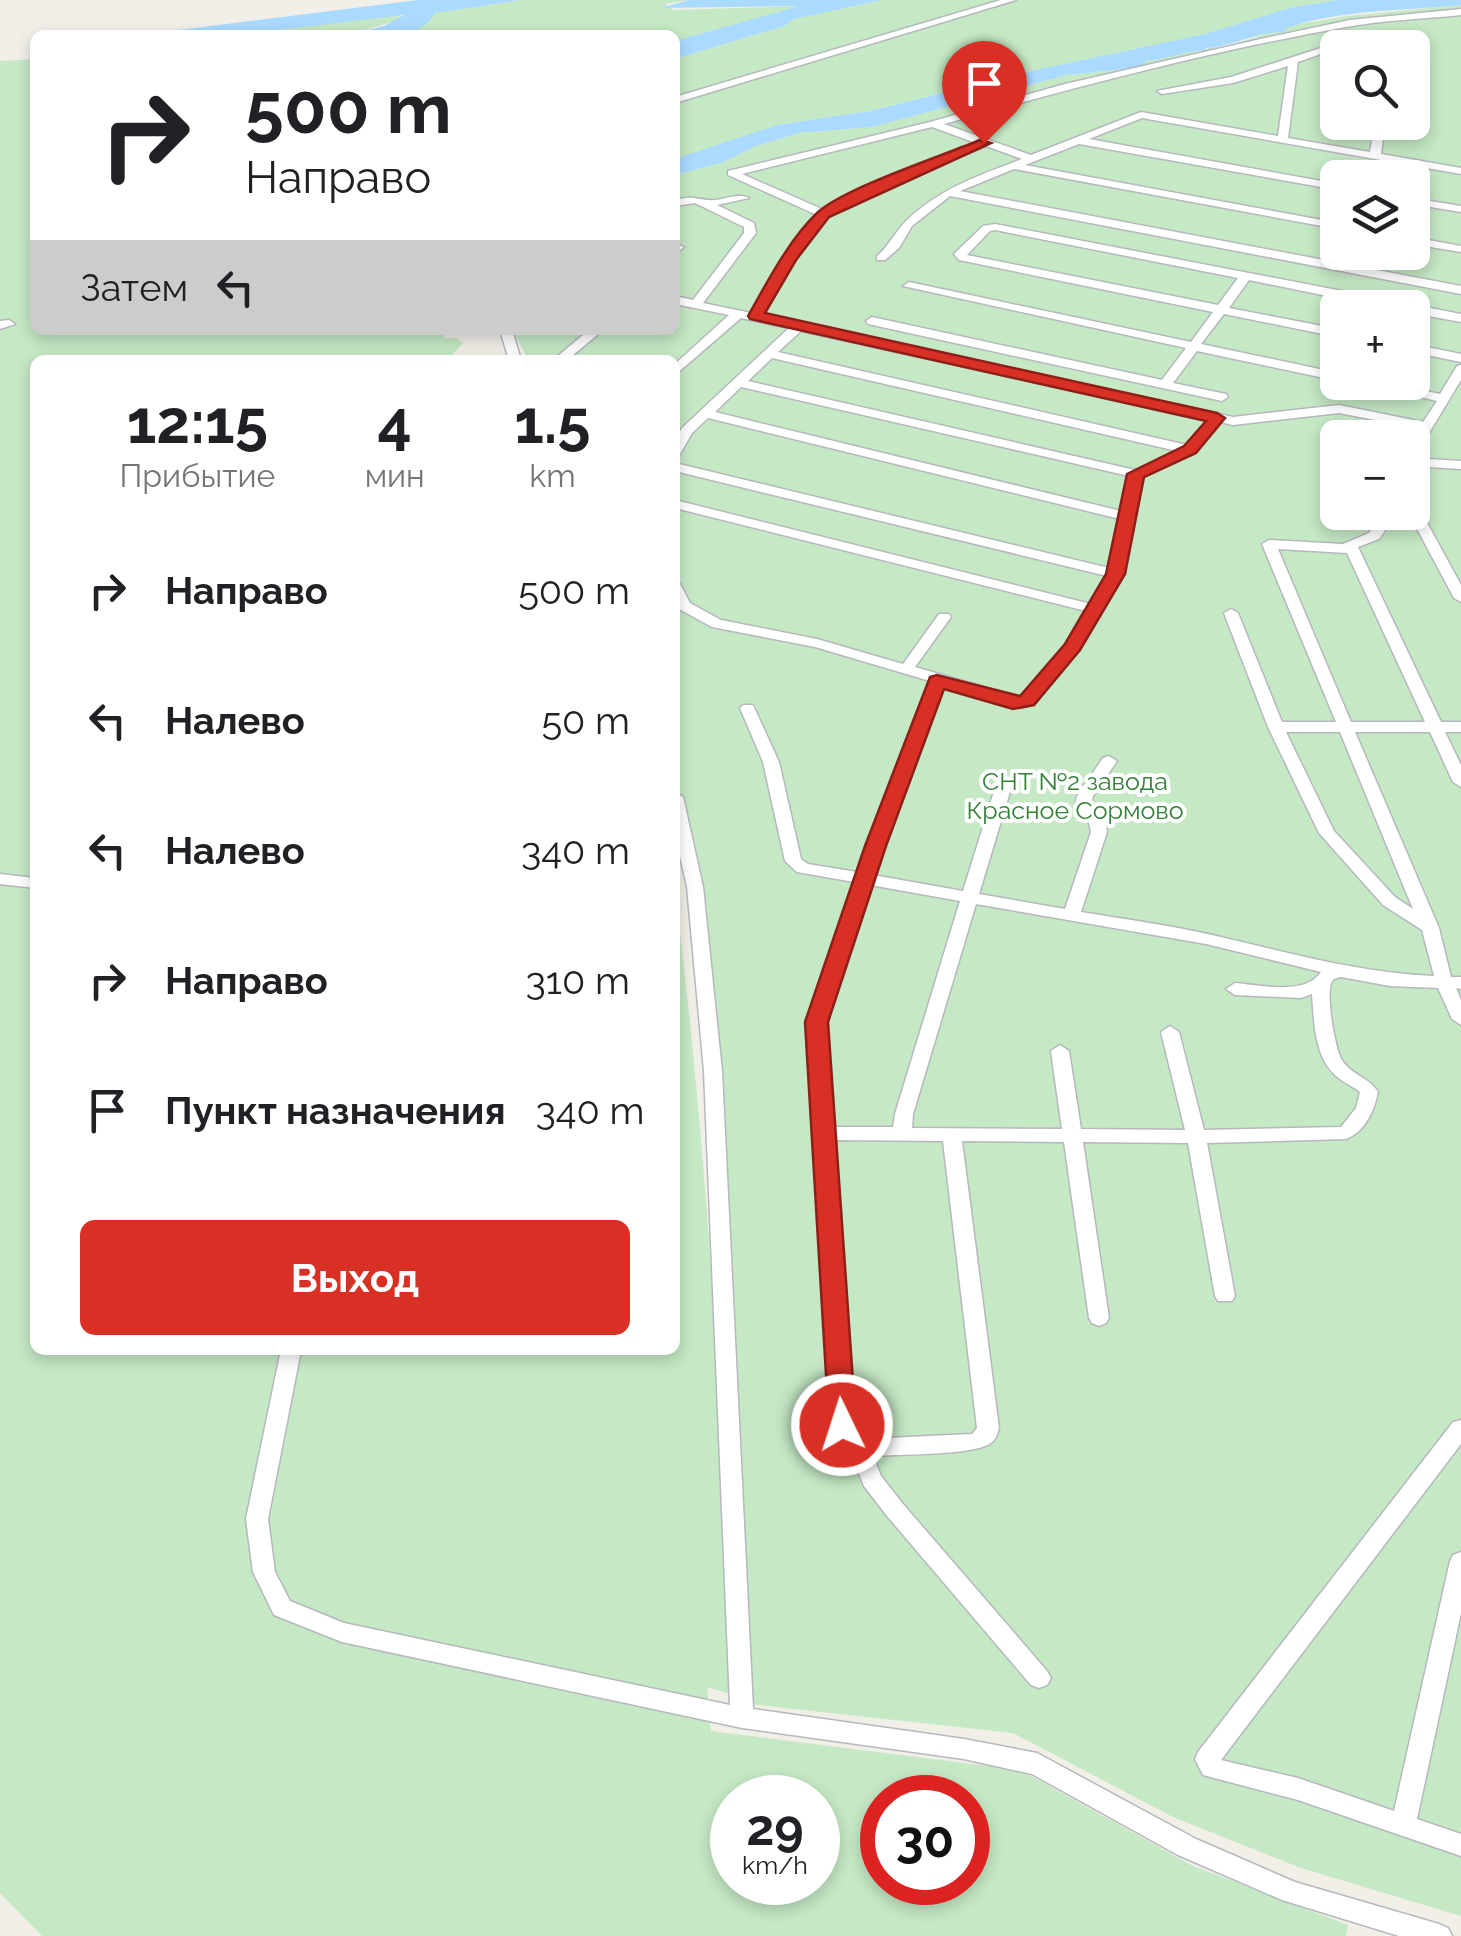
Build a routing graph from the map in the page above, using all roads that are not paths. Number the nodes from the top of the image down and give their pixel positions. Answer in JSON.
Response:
{"nodes":[{"id":1,"x":1012,"y":0,"type":"edge"},
{"id":2,"x":1461,"y":12,"type":"edge"},
{"id":3,"x":1265,"y":41,"type":"junction"},
{"id":4,"x":1320,"y":44,"type":"edge"},
{"id":5,"x":1320,"y":52,"type":"edge"},
{"id":6,"x":1292,"y":62,"type":"junction"},
{"id":7,"x":1162,"y":91,"type":"dead end"},
{"id":8,"x":680,"y":99,"type":"edge"},
{"id":9,"x":933,"y":124,"type":"junction"},
{"id":10,"x":1283,"y":139,"type":"junction"},
{"id":11,"x":1377,"y":140,"type":"edge"},
{"id":12,"x":1081,"y":141,"type":"junction"},
{"id":13,"x":984,"y":143,"type":"junction"},
{"id":14,"x":1375,"y":155,"type":"junction"},
{"id":15,"x":1032,"y":160,"type":"junction"},
{"id":16,"x":1016,"y":166,"type":"junction"},
{"id":17,"x":1461,"y":170,"type":"edge"},
{"id":18,"x":1320,"y":185,"type":"edge"},
{"id":19,"x":948,"y":192,"type":"junction"},
{"id":20,"x":743,"y":198,"type":"dead end"},
{"id":21,"x":680,"y":202,"type":"edge"},
{"id":22,"x":708,"y":202,"type":"junction"},
{"id":23,"x":1430,"y":204,"type":"edge"},
{"id":24,"x":1461,"y":209,"type":"edge"},
{"id":25,"x":824,"y":214,"type":"junction"},
{"id":26,"x":1320,"y":223,"type":"edge"},
{"id":27,"x":1430,"y":243,"type":"edge"},
{"id":28,"x":1461,"y":248,"type":"edge"},
{"id":29,"x":881,"y":258,"type":"dead end"},
{"id":30,"x":1246,"y":276,"type":"junction"},
{"id":31,"x":909,"y":286,"type":"dead end"},
{"id":32,"x":1320,"y":290,"type":"edge"},
{"id":33,"x":1461,"y":290,"type":"edge"},
{"id":34,"x":680,"y":301,"type":"edge"},
{"id":35,"x":697,"y":303,"type":"junction"},
{"id":36,"x":1221,"y":310,"type":"junction"},
{"id":37,"x":740,"y":312,"type":"junction"},
{"id":38,"x":1430,"y":312,"type":"edge"},
{"id":39,"x":756,"y":316,"type":"junction"},
{"id":40,"x":1461,"y":318,"type":"edge"},
{"id":41,"x":872,"y":321,"type":"dead end"},
{"id":42,"x":800,"y":326,"type":"junction"},
{"id":43,"x":1320,"y":329,"type":"edge"},
{"id":44,"x":591,"y":335,"type":"edge"},
{"id":45,"x":1194,"y":346,"type":"junction"},
{"id":46,"x":1430,"y":352,"type":"edge"},
{"id":47,"x":770,"y":354,"type":"junction"},
{"id":48,"x":565,"y":355,"type":"edge"},
{"id":49,"x":1461,"y":358,"type":"edge"},
{"id":50,"x":680,"y":367,"type":"edge"},
{"id":51,"x":1461,"y":368,"type":"edge"},
{"id":52,"x":1320,"y":373,"type":"edge"},
{"id":53,"x":741,"y":384,"type":"junction"},
{"id":54,"x":1165,"y":385,"type":"junction"},
{"id":55,"x":1430,"y":395,"type":"edge"},
{"id":56,"x":1222,"y":398,"type":"dead end"},
{"id":57,"x":1445,"y":398,"type":"junction"},
{"id":58,"x":707,"y":414,"type":"junction"},
{"id":59,"x":1217,"y":418,"type":"junction"},
{"id":60,"x":1394,"y":420,"type":"edge"},
{"id":61,"x":1429,"y":420,"type":"edge"},
{"id":62,"x":680,"y":443,"type":"edge"},
{"id":63,"x":1190,"y":450,"type":"junction"},
{"id":64,"x":1430,"y":463,"type":"edge"},
{"id":65,"x":1461,"y":466,"type":"edge"},
{"id":66,"x":680,"y":468,"type":"edge"},
{"id":67,"x":1136,"y":474,"type":"junction"},
{"id":68,"x":680,"y":505,"type":"edge"},
{"id":69,"x":1129,"y":517,"type":"junction"},
{"id":70,"x":1378,"y":530,"type":"edge"},
{"id":71,"x":1424,"y":530,"type":"edge"},
{"id":72,"x":1348,"y":546,"type":"junction"},
{"id":73,"x":1116,"y":574,"type":"junction"},
{"id":74,"x":680,"y":597,"type":"edge"},
{"id":75,"x":1461,"y":598,"type":"edge"},
{"id":76,"x":1095,"y":609,"type":"junction"},
{"id":77,"x":1231,"y":613,"type":"dead end"},
{"id":78,"x":944,"y":618,"type":"dead end"},
{"id":79,"x":905,"y":672,"type":"junction"},
{"id":80,"x":937,"y":681,"type":"junction"},
{"id":81,"x":748,"y":708,"type":"dead end"},
{"id":82,"x":1343,"y":727,"type":"junction"},
{"id":83,"x":1436,"y":727,"type":"junction"},
{"id":84,"x":1461,"y":727,"type":"edge"},
{"id":85,"x":1276,"y":728,"type":"junction"},
{"id":86,"x":1109,"y":761,"type":"dead end"},
{"id":87,"x":1461,"y":782,"type":"edge"},
{"id":88,"x":1004,"y":785,"type":"dead end"},
{"id":89,"x":680,"y":818,"type":"edge"},
{"id":90,"x":0,"y":879,"type":"edge"},
{"id":91,"x":863,"y":879,"type":"junction"},
{"id":92,"x":30,"y":883,"type":"edge"},
{"id":93,"x":969,"y":897,"type":"junction"},
{"id":94,"x":1071,"y":916,"type":"junction"},
{"id":95,"x":1430,"y":928,"type":"junction"},
{"id":96,"x":1339,"y":971,"type":"junction"},
{"id":97,"x":1453,"y":982,"type":"edge"},
{"id":98,"x":1321,"y":985,"type":"junction"},
{"id":99,"x":1236,"y":990,"type":"dead end"},
{"id":100,"x":1461,"y":1019,"type":"edge"},
{"id":101,"x":1170,"y":1032,"type":"dead end"},
{"id":102,"x":1060,"y":1051,"type":"dead end"},
{"id":103,"x":824,"y":1132,"type":"junction"},
{"id":104,"x":902,"y":1134,"type":"junction"},
{"id":105,"x":952,"y":1135,"type":"junction"},
{"id":106,"x":1074,"y":1136,"type":"junction"},
{"id":107,"x":1196,"y":1137,"type":"junction"},
{"id":108,"x":1225,"y":1296,"type":"dead end"},
{"id":109,"x":1099,"y":1318,"type":"dead end"},
{"id":110,"x":290,"y":1355,"type":"edge"},
{"id":111,"x":1461,"y":1428,"type":"edge"},
{"id":112,"x":859,"y":1448,"type":"junction"},
{"id":113,"x":1461,"y":1561,"type":"edge"},
{"id":114,"x":1038,"y":1678,"type":"dead end"},
{"id":115,"x":742,"y":1718,"type":"junction"},
{"id":116,"x":1404,"y":1825,"type":"junction"},
{"id":117,"x":1461,"y":1844,"type":"edge"},
{"id":118,"x":1439,"y":1936,"type":"edge"}],
"edges":[{"from":1,"to":8,"type":"street"},
{"from":2,"to":3,"type":"street"},
{"from":3,"to":4,"type":"street"},
{"from":3,"to":9,"type":"street"},
{"from":5,"to":6,"type":"street"},
{"from":6,"to":7,"type":"street"},
{"from":6,"to":10,"type":"street"},
{"from":9,"to":13,"type":"street"},
{"from":9,"to":25,"type":"street"},
{"from":10,"to":12,"type":"street"},
{"from":10,"to":14,"type":"street"},
{"from":11,"to":14,"type":"street"},
{"from":12,"to":15,"type":"street"},
{"from":12,"to":18,"type":"street"},
{"from":13,"to":15,"type":"street"},
{"from":13,"to":25,"type":"street"},
{"from":14,"to":17,"type":"street"},
{"from":15,"to":16,"type":"street"},
{"from":16,"to":19,"type":"street"},
{"from":16,"to":26,"type":"street"},
{"from":19,"to":29,"type":"street"},
{"from":19,"to":33,"type":"street"},
{"from":20,"to":22,"type":"street"},
{"from":21,"to":22,"type":"street"},
{"from":22,"to":35,"type":"street"},
{"from":23,"to":24,"type":"street"},
{"from":25,"to":39,"type":"street"},
{"from":27,"to":28,"type":"street"},
{"from":30,"to":32,"type":"street"},
{"from":30,"to":36,"type":"street"},
{"from":30,"to":36,"type":"street"},
{"from":31,"to":45,"type":"street"},
{"from":34,"to":35,"type":"street"},
{"from":35,"to":37,"type":"street"},
{"from":36,"to":43,"type":"street"},
{"from":36,"to":45,"type":"street"},
{"from":37,"to":39,"type":"street"},
{"from":37,"to":50,"type":"street"},
{"from":38,"to":40,"type":"street"},
{"from":39,"to":42,"type":"street"},
{"from":41,"to":54,"type":"street"},
{"from":42,"to":47,"type":"street"},
{"from":42,"to":59,"type":"street"},
{"from":44,"to":48,"type":"street"},
{"from":45,"to":52,"type":"street"},
{"from":45,"to":54,"type":"street"},
{"from":46,"to":49,"type":"street"},
{"from":47,"to":53,"type":"street"},
{"from":47,"to":63,"type":"street"},
{"from":51,"to":57,"type":"street"},
{"from":53,"to":58,"type":"street"},
{"from":53,"to":67,"type":"street"},
{"from":54,"to":56,"type":"street"},
{"from":55,"to":57,"type":"street"},
{"from":57,"to":61,"type":"street"},
{"from":58,"to":62,"type":"street"},
{"from":58,"to":69,"type":"street"},
{"from":59,"to":60,"type":"street"},
{"from":59,"to":63,"type":"street"},
{"from":63,"to":67,"type":"street"},
{"from":64,"to":65,"type":"street"},
{"from":66,"to":73,"type":"street"},
{"from":67,"to":69,"type":"street"},
{"from":68,"to":76,"type":"street"},
{"from":69,"to":73,"type":"street"},
{"from":70,"to":72,"type":"street"},
{"from":71,"to":75,"type":"street"},
{"from":72,"to":82,"type":"street"},
{"from":72,"to":83,"type":"street"},
{"from":73,"to":76,"type":"street"},
{"from":74,"to":79,"type":"street"},
{"from":76,"to":80,"type":"street"},
{"from":77,"to":85,"type":"street"},
{"from":78,"to":79,"type":"street"},
{"from":79,"to":80,"type":"street"},
{"from":80,"to":91,"type":"street"},
{"from":81,"to":91,"type":"street"},
{"from":82,"to":83,"type":"street"},
{"from":82,"to":85,"type":"street"},
{"from":82,"to":95,"type":"street"},
{"from":83,"to":84,"type":"street"},
{"from":83,"to":87,"type":"street"},
{"from":85,"to":95,"type":"street"},
{"from":86,"to":94,"type":"street"},
{"from":88,"to":93,"type":"street"},
{"from":89,"to":115,"type":"street"},
{"from":90,"to":92,"type":"street"},
{"from":91,"to":93,"type":"street"},
{"from":91,"to":103,"type":"street"},
{"from":93,"to":94,"type":"street"},
{"from":93,"to":104,"type":"street"},
{"from":94,"to":96,"type":"street"},
{"from":95,"to":97,"type":"street"},
{"from":96,"to":97,"type":"street"},
{"from":96,"to":98,"type":"street"},
{"from":97,"to":100,"type":"street"},
{"from":98,"to":99,"type":"street"},
{"from":98,"to":107,"type":"street"},
{"from":101,"to":107,"type":"street"},
{"from":102,"to":106,"type":"street"},
{"from":103,"to":104,"type":"street"},
{"from":103,"to":112,"type":"street"},
{"from":104,"to":105,"type":"street"},
{"from":105,"to":106,"type":"street"},
{"from":105,"to":112,"type":"street"},
{"from":106,"to":107,"type":"street"},
{"from":106,"to":109,"type":"street"},
{"from":107,"to":108,"type":"street"},
{"from":110,"to":115,"type":"street"},
{"from":111,"to":116,"type":"street"},
{"from":112,"to":114,"type":"street"},
{"from":113,"to":116,"type":"street"},
{"from":115,"to":118,"type":"street"},
{"from":116,"to":117,"type":"street"}]}
